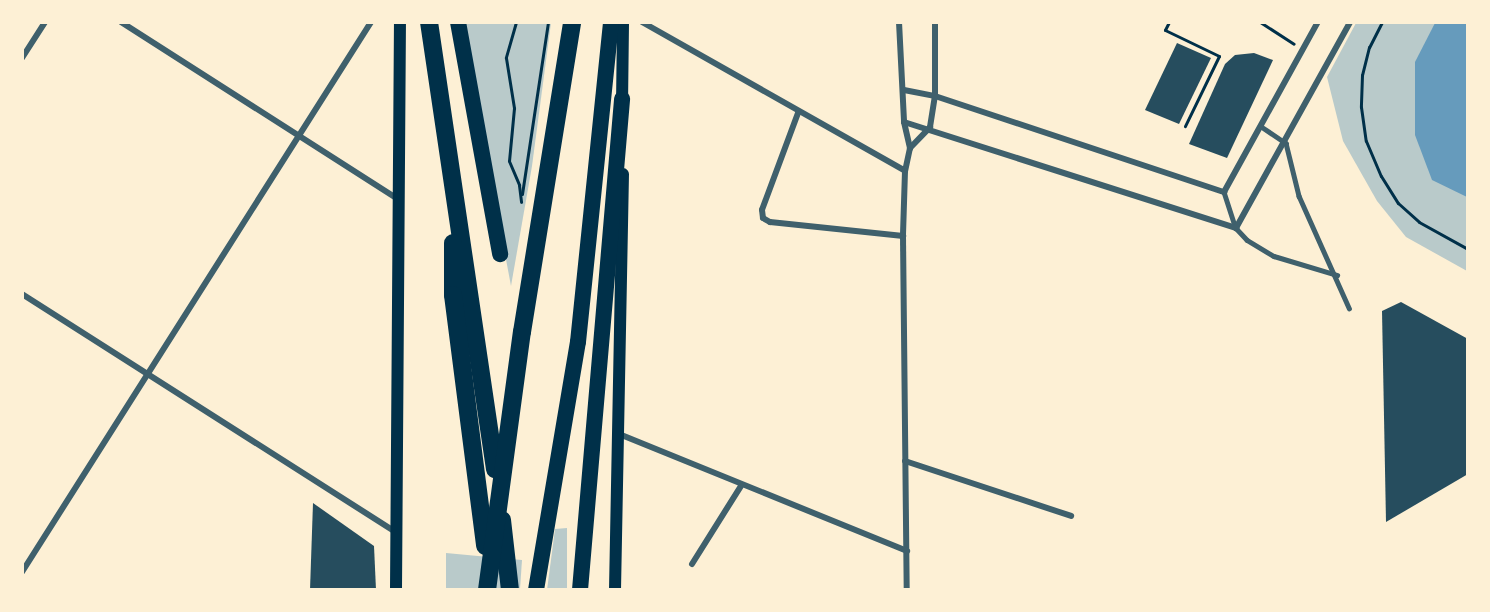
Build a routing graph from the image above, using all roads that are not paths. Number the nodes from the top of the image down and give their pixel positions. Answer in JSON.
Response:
{"nodes":[{"id":1,"x":45,"y":22,"type":"edge"},
{"id":2,"x":121,"y":22,"type":"edge"},
{"id":3,"x":371,"y":22,"type":"edge"},
{"id":4,"x":400,"y":22,"type":"edge"},
{"id":5,"x":429,"y":22,"type":"edge"},
{"id":6,"x":458,"y":22,"type":"edge"},
{"id":7,"x":572,"y":22,"type":"edge"},
{"id":8,"x":611,"y":22,"type":"edge"},
{"id":9,"x":623,"y":22,"type":"edge"},
{"id":10,"x":642,"y":22,"type":"edge"},
{"id":11,"x":899,"y":22,"type":"edge"},
{"id":12,"x":935,"y":22,"type":"edge"},
{"id":13,"x":1318,"y":22,"type":"edge"},
{"id":14,"x":1350,"y":22,"type":"edge"},
{"id":15,"x":22,"y":58,"type":"edge"},
{"id":16,"x":904,"y":90,"type":"junction"},
{"id":17,"x":935,"y":96,"type":"junction"},
{"id":18,"x":622,"y":99,"type":"junction"},
{"id":19,"x":798,"y":112,"type":"junction"},
{"id":20,"x":904,"y":122,"type":"junction"},
{"id":21,"x":930,"y":127,"type":"junction"},
{"id":22,"x":1262,"y":127,"type":"junction"},
{"id":23,"x":298,"y":136,"type":"junction"},
{"id":24,"x":1286,"y":143,"type":"junction"},
{"id":25,"x":910,"y":148,"type":"junction"},
{"id":26,"x":905,"y":171,"type":"junction"},
{"id":27,"x":1224,"y":192,"type":"junction"},
{"id":28,"x":398,"y":199,"type":"junction"},
{"id":29,"x":456,"y":218,"type":"junction"},
{"id":30,"x":1236,"y":228,"type":"junction"},
{"id":31,"x":903,"y":236,"type":"junction"},
{"id":32,"x":500,"y":254,"type":"dead end"},
{"id":33,"x":1337,"y":275,"type":"junction"},
{"id":34,"x":22,"y":294,"type":"edge"},
{"id":35,"x":1349,"y":308,"type":"dead end"},
{"id":36,"x":148,"y":375,"type":"junction"},
{"id":37,"x":617,"y":433,"type":"junction"},
{"id":38,"x":905,"y":461,"type":"junction"},
{"id":39,"x":741,"y":486,"type":"junction"},
{"id":40,"x":1071,"y":516,"type":"dead end"},
{"id":41,"x":396,"y":532,"type":"junction"},
{"id":42,"x":907,"y":551,"type":"junction"},
{"id":43,"x":692,"y":564,"type":"dead end"},
{"id":44,"x":22,"y":572,"type":"edge"},
{"id":45,"x":396,"y":590,"type":"edge"},
{"id":46,"x":489,"y":590,"type":"edge"},
{"id":47,"x":510,"y":590,"type":"edge"},
{"id":48,"x":536,"y":590,"type":"edge"},
{"id":49,"x":580,"y":590,"type":"edge"},
{"id":50,"x":615,"y":590,"type":"edge"},
{"id":51,"x":907,"y":590,"type":"edge"}],
"edges":[{"from":1,"to":15,"type":"street"},
{"from":2,"to":23,"type":"street"},
{"from":3,"to":23,"type":"street"},
{"from":4,"to":28,"type":"main road"},
{"from":5,"to":29,"type":"highway"},
{"from":6,"to":32,"type":"highway"},
{"from":7,"to":46,"type":"highway"},
{"from":8,"to":48,"type":"highway"},
{"from":9,"to":18,"type":"main road"},
{"from":10,"to":19,"type":"street"},
{"from":11,"to":16,"type":"street"},
{"from":12,"to":17,"type":"street"},
{"from":13,"to":22,"type":"street"},
{"from":14,"to":24,"type":"street"},
{"from":16,"to":17,"type":"street"},
{"from":16,"to":20,"type":"street"},
{"from":17,"to":21,"type":"street"},
{"from":17,"to":27,"type":"street"},
{"from":18,"to":37,"type":"main road"},
{"from":18,"to":49,"type":"highway"},
{"from":19,"to":26,"type":"street"},
{"from":19,"to":31,"type":"street"},
{"from":20,"to":21,"type":"street"},
{"from":20,"to":25,"type":"street"},
{"from":21,"to":25,"type":"street"},
{"from":21,"to":30,"type":"street"},
{"from":22,"to":24,"type":"lane"},
{"from":22,"to":27,"type":"street"},
{"from":23,"to":28,"type":"street"},
{"from":23,"to":36,"type":"street"},
{"from":24,"to":30,"type":"street"},
{"from":24,"to":33,"type":"lane"},
{"from":25,"to":26,"type":"street"},
{"from":26,"to":31,"type":"street"},
{"from":27,"to":30,"type":"lane"},
{"from":28,"to":41,"type":"main road"},
{"from":29,"to":46,"type":"highway"},
{"from":29,"to":47,"type":"highway"},
{"from":30,"to":33,"type":"lane"},
{"from":31,"to":38,"type":"street"},
{"from":33,"to":35,"type":"lane"},
{"from":34,"to":36,"type":"street"},
{"from":36,"to":41,"type":"street"},
{"from":36,"to":44,"type":"street"},
{"from":37,"to":39,"type":"street"},
{"from":37,"to":50,"type":"main road"},
{"from":38,"to":40,"type":"street"},
{"from":38,"to":42,"type":"street"},
{"from":39,"to":42,"type":"street"},
{"from":39,"to":43,"type":"street"},
{"from":41,"to":45,"type":"main road"},
{"from":42,"to":51,"type":"street"}]}
